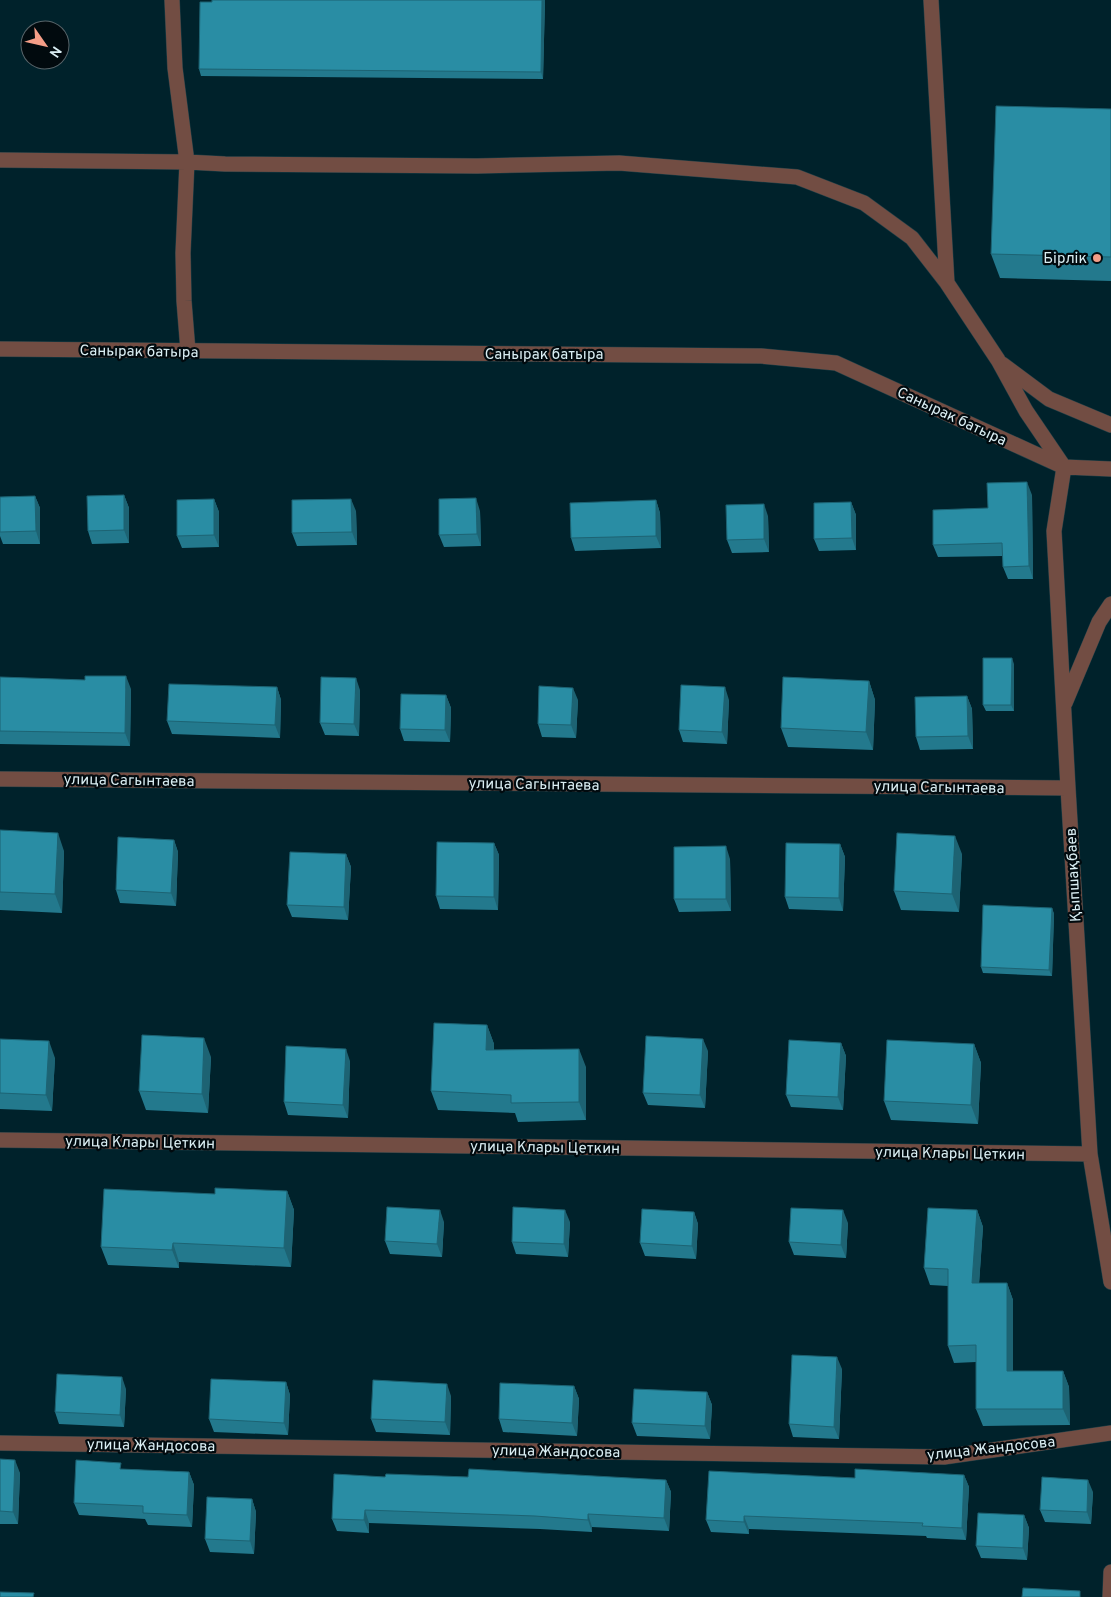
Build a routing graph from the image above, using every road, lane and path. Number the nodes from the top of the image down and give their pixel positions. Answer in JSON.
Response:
{"nodes":[{"id":1,"x":172,"y":0,"type":"edge"},
{"id":2,"x":931,"y":0,"type":"edge"},
{"id":3,"x":0,"y":160,"type":"edge"},
{"id":4,"x":187,"y":162,"type":"junction"},
{"id":5,"x":947,"y":284,"type":"junction"},
{"id":6,"x":0,"y":349,"type":"edge"},
{"id":7,"x":188,"y":351,"type":"junction"},
{"id":8,"x":998,"y":360,"type":"junction"},
{"id":9,"x":1111,"y":425,"type":"edge"},
{"id":10,"x":1064,"y":467,"type":"junction"},
{"id":11,"x":1111,"y":469,"type":"edge"},
{"id":12,"x":1111,"y":604,"type":"edge"},
{"id":13,"x":1063,"y":707,"type":"junction"},
{"id":14,"x":0,"y":779,"type":"edge"},
{"id":15,"x":1068,"y":788,"type":"junction"},
{"id":16,"x":0,"y":1140,"type":"edge"},
{"id":17,"x":1090,"y":1154,"type":"junction"},
{"id":18,"x":1111,"y":1282,"type":"edge"},
{"id":19,"x":1111,"y":1434,"type":"edge"},
{"id":20,"x":0,"y":1443,"type":"edge"},
{"id":21,"x":1111,"y":1572,"type":"edge"},
{"id":22,"x":1110,"y":1597,"type":"edge"}],
"edges":[{"from":1,"to":4,"type":"street"},
{"from":2,"to":5,"type":"street"},
{"from":3,"to":4,"type":"street"},
{"from":4,"to":5,"type":"street"},
{"from":4,"to":7,"type":"street"},
{"from":5,"to":8,"type":"street"},
{"from":6,"to":7,"type":"street","name":"Санырак батыра"},
{"from":7,"to":10,"type":"street","name":"Санырак батыра"},
{"from":8,"to":9,"type":"street"},
{"from":8,"to":10,"type":"street"},
{"from":10,"to":11,"type":"street"},
{"from":10,"to":13,"type":"street","name":"Қыпшақбаев"},
{"from":12,"to":13,"type":"street"},
{"from":13,"to":15,"type":"street","name":"Қыпшақбаев"},
{"from":14,"to":15,"type":"street","name":"улица Сагынтаева"},
{"from":15,"to":17,"type":"street","name":"Қыпшақбаев"},
{"from":16,"to":17,"type":"street","name":"улица Клары Цеткин"},
{"from":17,"to":18,"type":"street","name":"Қыпшақбаев"},
{"from":19,"to":20,"type":"street","name":"улица Жандосова"},
{"from":21,"to":22,"type":"street"}]}
